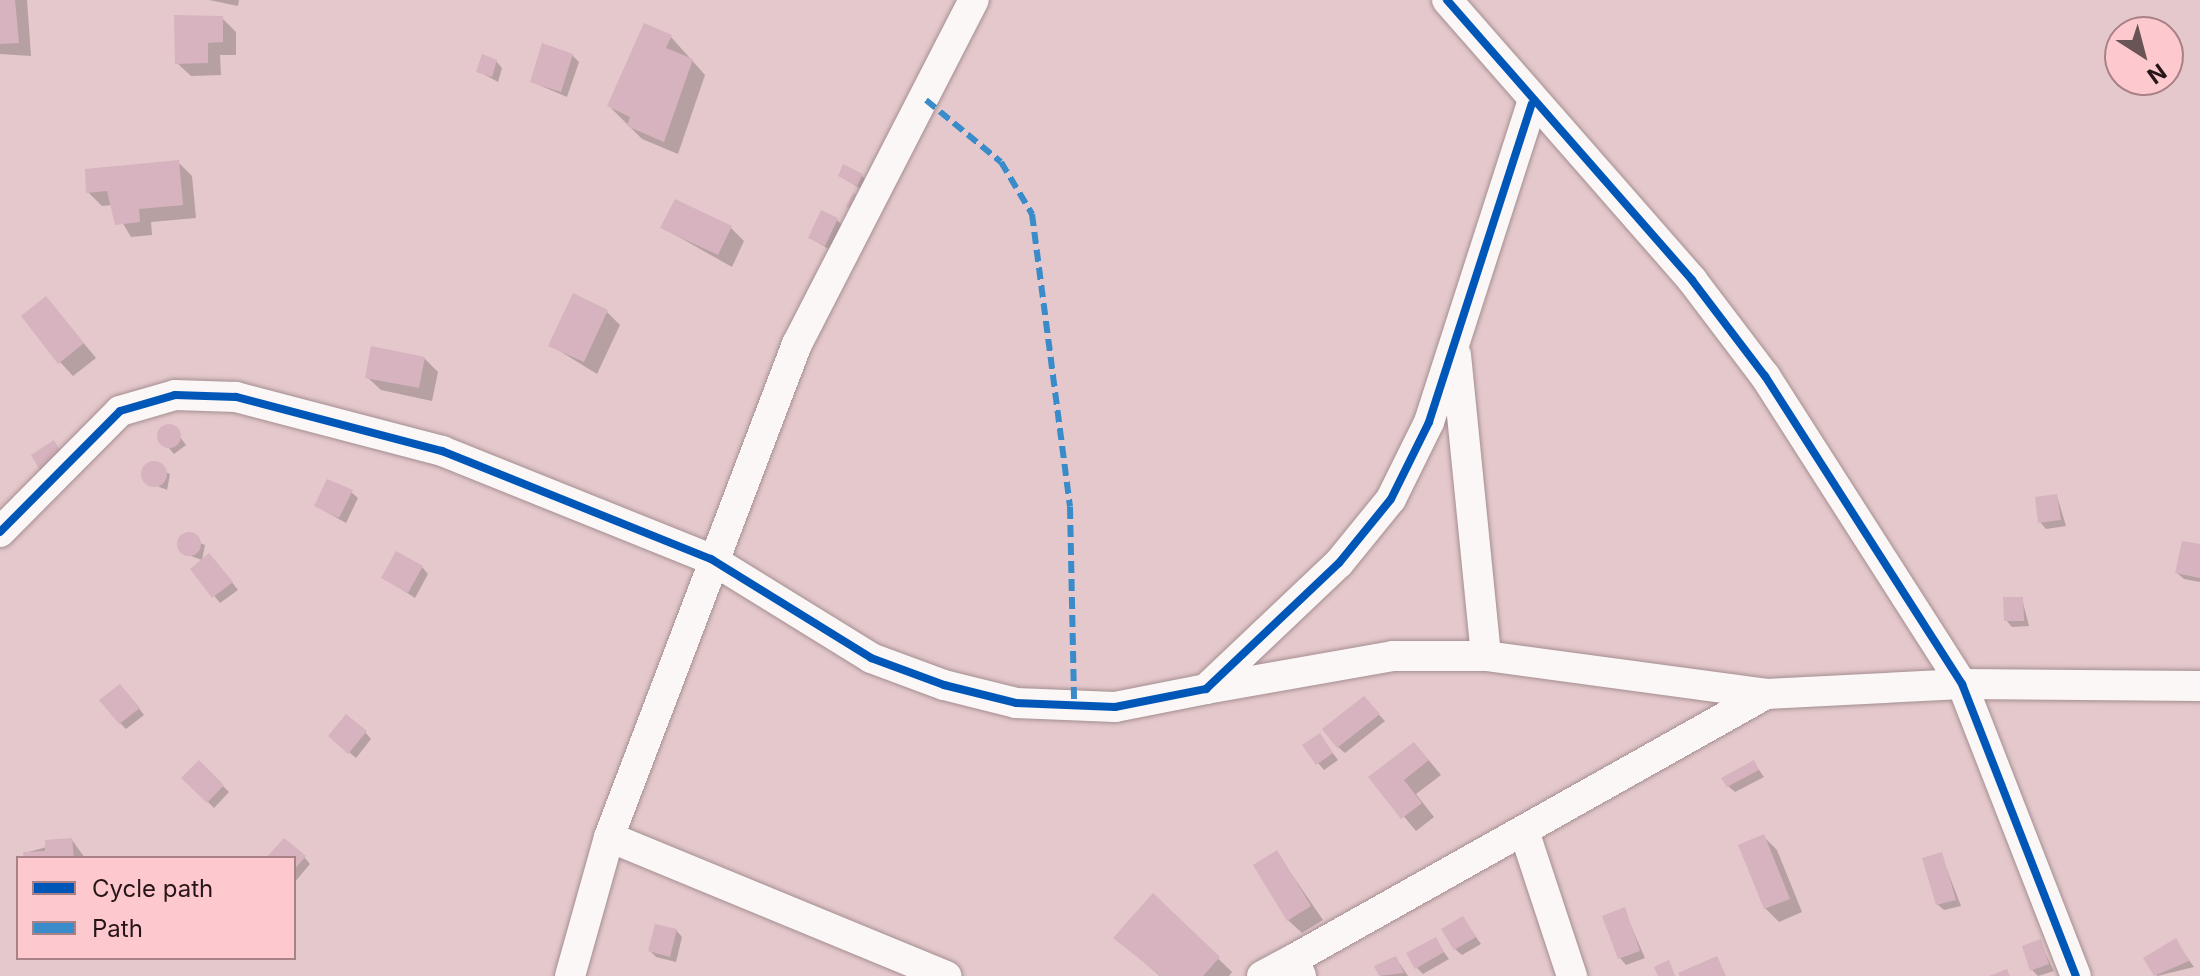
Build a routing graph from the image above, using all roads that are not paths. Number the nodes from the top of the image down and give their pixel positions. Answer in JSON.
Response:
{"nodes":[{"id":1,"x":974,"y":0,"type":"edge"},
{"id":2,"x":1447,"y":0,"type":"edge"},
{"id":3,"x":1532,"y":104,"type":"junction"},
{"id":4,"x":1455,"y":348,"type":"junction"},
{"id":5,"x":0,"y":532,"type":"edge"},
{"id":6,"x":711,"y":559,"type":"junction"},
{"id":7,"x":1486,"y":656,"type":"junction"},
{"id":8,"x":1962,"y":684,"type":"junction"},
{"id":9,"x":2200,"y":686,"type":"edge"},
{"id":10,"x":1206,"y":689,"type":"junction"},
{"id":11,"x":1766,"y":694,"type":"junction"},
{"id":12,"x":1524,"y":831,"type":"junction"},
{"id":13,"x":609,"y":837,"type":"junction"},
{"id":14,"x":1298,"y":967,"type":"edge"},
{"id":15,"x":570,"y":976,"type":"edge"},
{"id":16,"x":946,"y":976,"type":"edge"},
{"id":17,"x":1262,"y":976,"type":"edge"},
{"id":18,"x":1572,"y":976,"type":"edge"},
{"id":19,"x":2076,"y":976,"type":"edge"}],
"edges":[{"from":1,"to":6,"type":"street"},
{"from":2,"to":3,"type":"street"},
{"from":3,"to":4,"type":"street"},
{"from":3,"to":8,"type":"street"},
{"from":4,"to":7,"type":"street"},
{"from":4,"to":10,"type":"street"},
{"from":5,"to":6,"type":"street"},
{"from":6,"to":10,"type":"street"},
{"from":6,"to":13,"type":"street"},
{"from":7,"to":10,"type":"street"},
{"from":7,"to":11,"type":"street"},
{"from":8,"to":9,"type":"street"},
{"from":8,"to":11,"type":"street"},
{"from":8,"to":19,"type":"street"},
{"from":11,"to":12,"type":"street"},
{"from":12,"to":14,"type":"street"},
{"from":12,"to":18,"type":"street"},
{"from":13,"to":15,"type":"street"},
{"from":13,"to":16,"type":"street"},
{"from":14,"to":17,"type":"street"}]}
